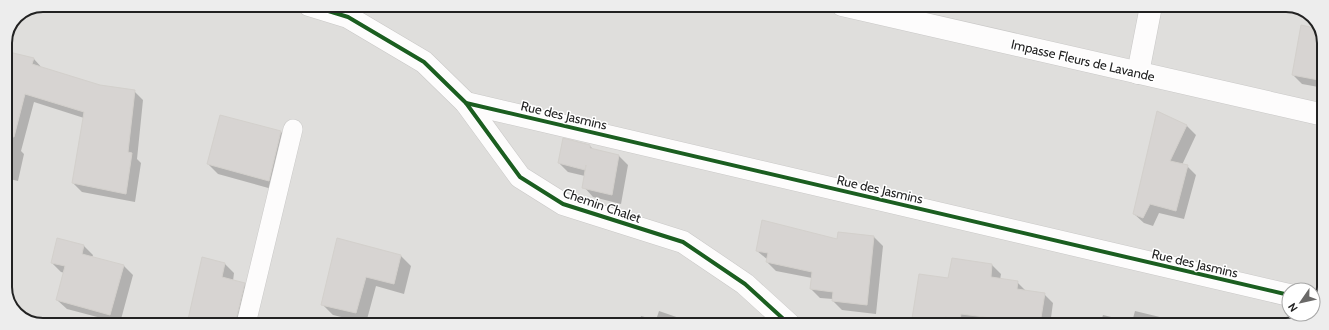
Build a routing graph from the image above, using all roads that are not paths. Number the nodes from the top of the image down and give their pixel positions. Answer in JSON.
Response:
{"nodes":[{"id":1,"x":332,"y":12,"type":"edge"},
{"id":2,"x":869,"y":12,"type":"edge"},
{"id":3,"x":1150,"y":12,"type":"edge"},
{"id":4,"x":1138,"y":73,"type":"junction"},
{"id":5,"x":466,"y":103,"type":"junction"},
{"id":6,"x":1317,"y":113,"type":"edge"},
{"id":7,"x":293,"y":129,"type":"dead end"},
{"id":8,"x":1281,"y":293,"type":"edge"},
{"id":9,"x":247,"y":318,"type":"edge"},
{"id":10,"x":782,"y":318,"type":"edge"}],
"edges":[{"from":1,"to":5,"type":"street","name":"Chemin Chalet"},
{"from":2,"to":4,"type":"street","name":"Impasse Fleurs de Lavande"},
{"from":3,"to":4,"type":"street"},
{"from":4,"to":6,"type":"street","name":"Impasse Fleurs de Lavande"},
{"from":5,"to":8,"type":"street","name":"Rue des Jasmins"},
{"from":5,"to":10,"type":"street","name":"Chemin Chalet"},
{"from":7,"to":9,"type":"lane"}]}
